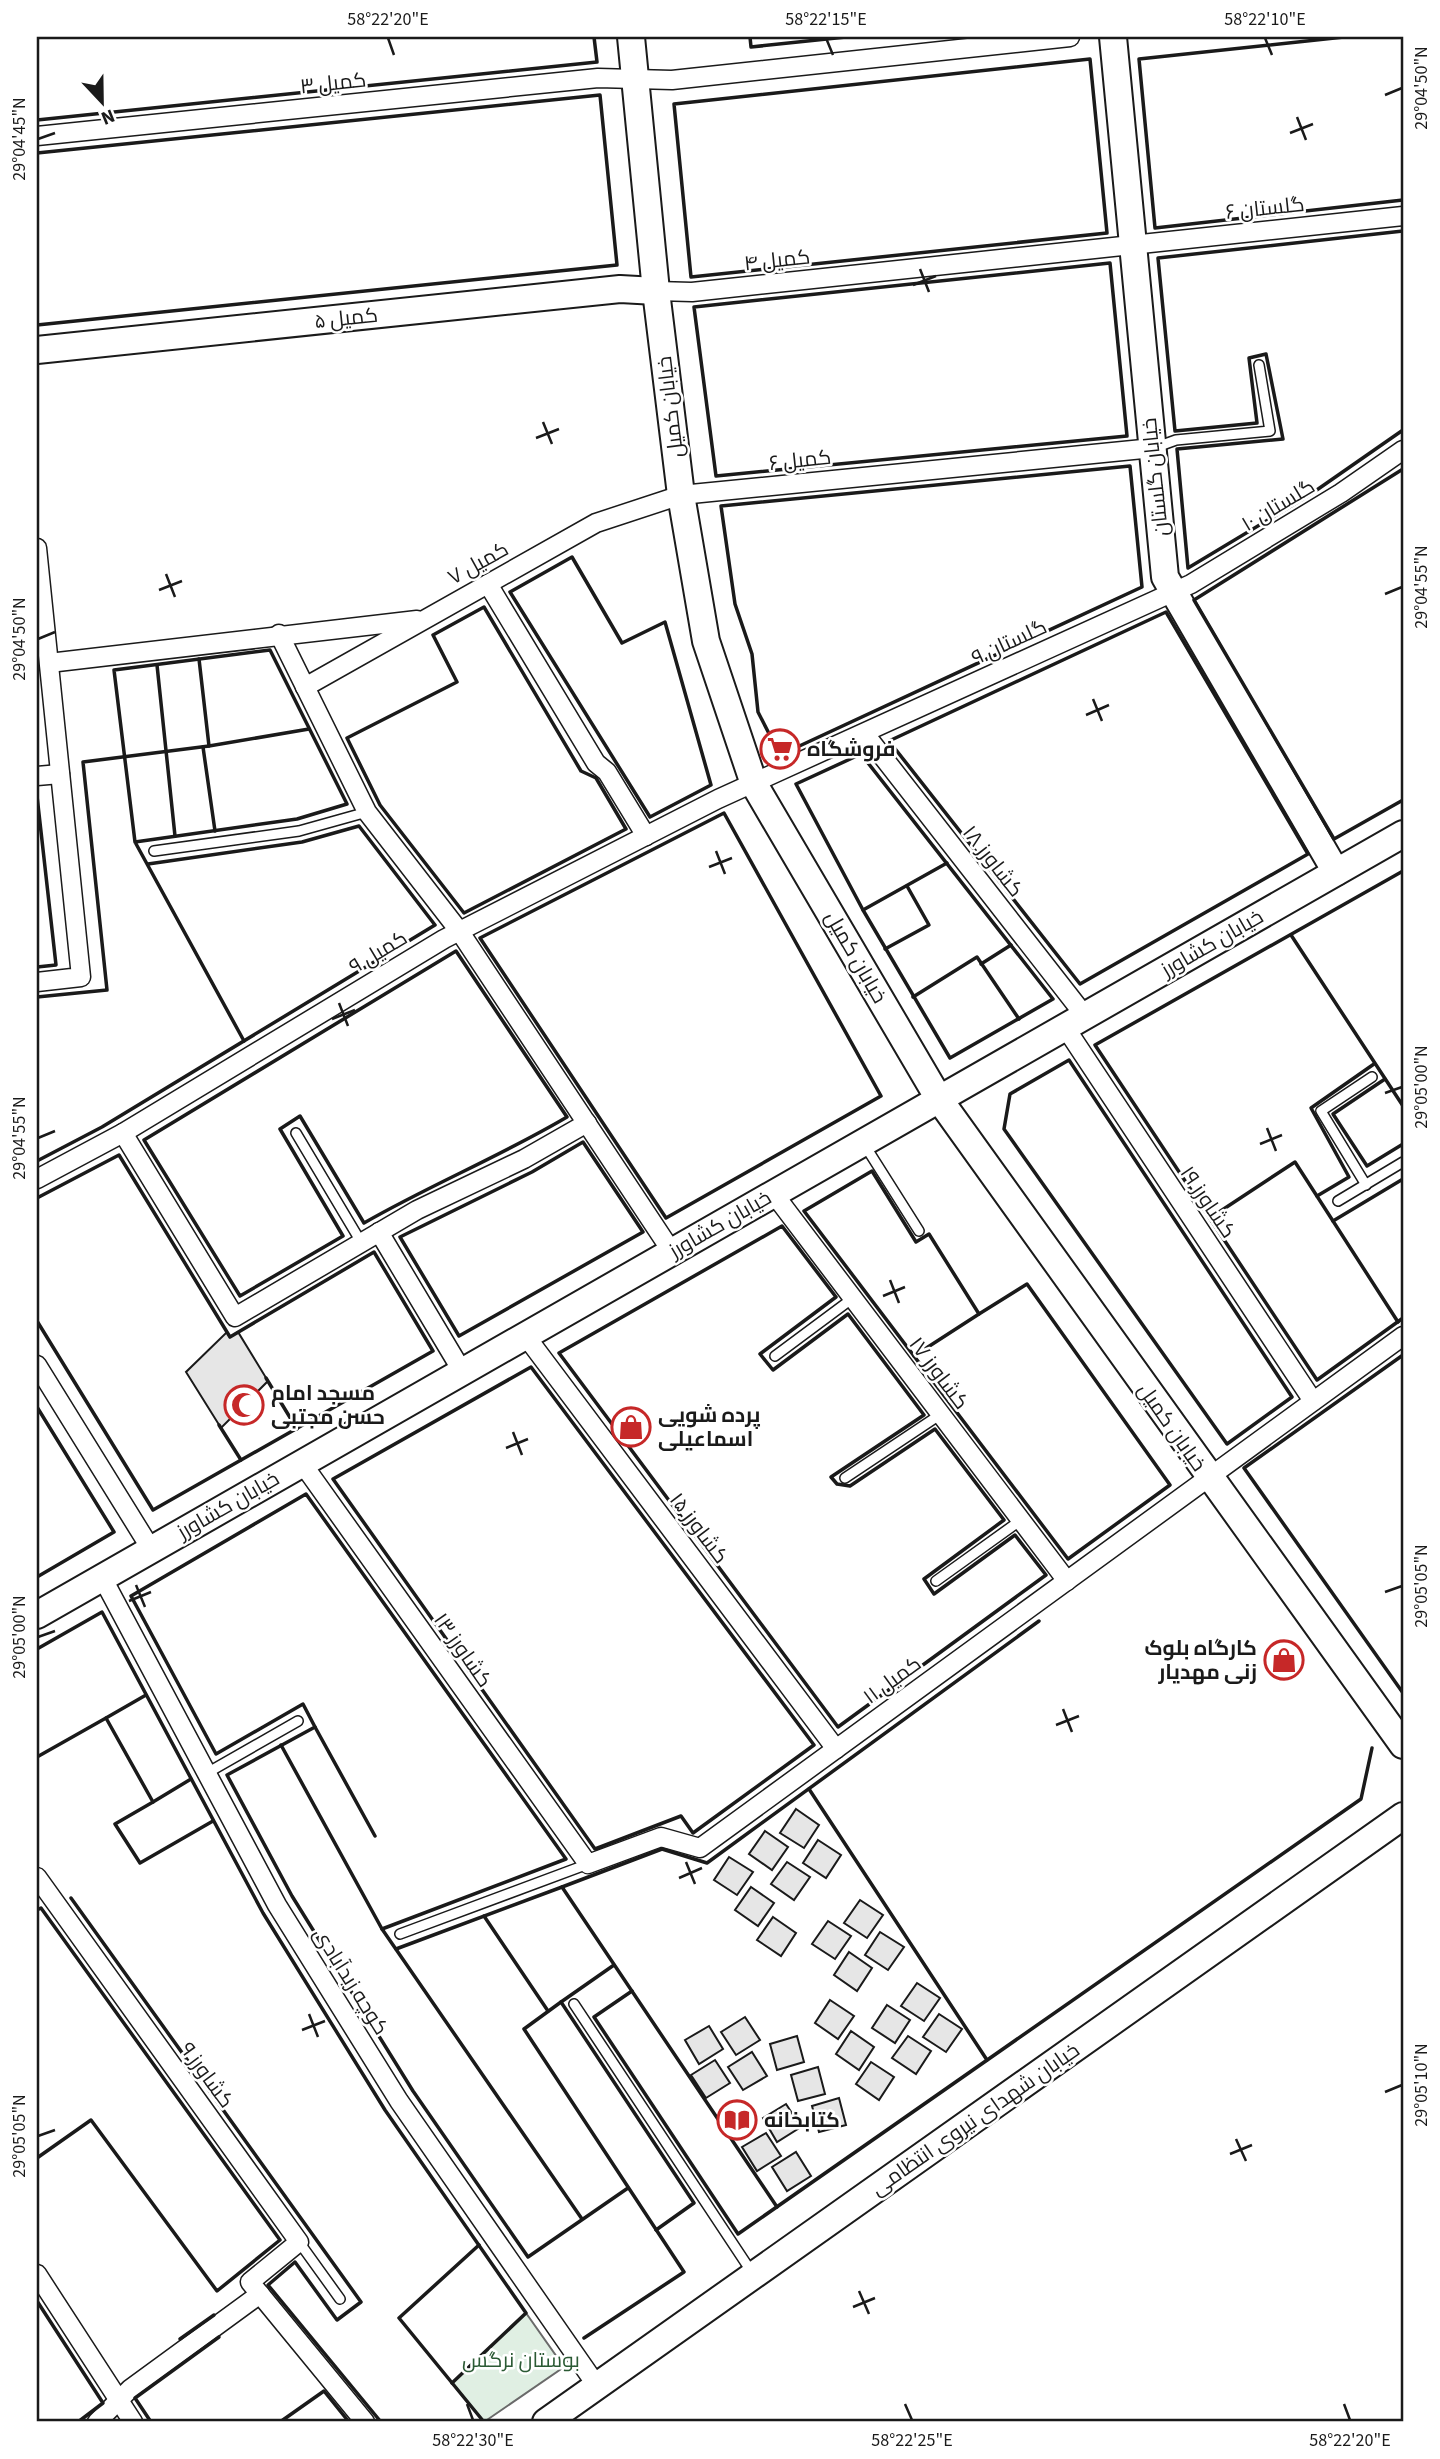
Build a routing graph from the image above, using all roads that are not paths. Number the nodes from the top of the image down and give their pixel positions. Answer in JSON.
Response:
{"nodes":[{"id":1,"x":631,"y":37,"type":"edge"},
{"id":2,"x":1070,"y":37,"type":"edge"},
{"id":3,"x":1113,"y":37,"type":"edge"},
{"id":4,"x":635,"y":79,"type":"junction"},
{"id":5,"x":37,"y":136,"type":"edge"},
{"id":6,"x":1403,"y":216,"type":"edge"},
{"id":7,"x":1133,"y":245,"type":"junction"},
{"id":8,"x":903,"y":269,"type":"joint"},
{"id":9,"x":656,"y":291,"type":"junction"},
{"id":10,"x":37,"y":350,"type":"edge"},
{"id":11,"x":1259,"y":365,"type":"dead end"},
{"id":12,"x":1153,"y":448,"type":"junction"},
{"id":13,"x":1403,"y":450,"type":"edge"},
{"id":14,"x":681,"y":495,"type":"junction"},
{"id":15,"x":37,"y":548,"type":"edge"},
{"id":16,"x":488,"y":584,"type":"junction"},
{"id":17,"x":1172,"y":592,"type":"junction"},
{"id":18,"x":425,"y":619,"type":"junction"},
{"id":19,"x":279,"y":634,"type":"junction"},
{"id":20,"x":49,"y":663,"type":"junction"},
{"id":21,"x":305,"y":687,"type":"junction"},
{"id":22,"x":865,"y":734,"type":"junction"},
{"id":23,"x":60,"y":774,"type":"junction"},
{"id":24,"x":37,"y":776,"type":"edge"},
{"id":25,"x":754,"y":784,"type":"junction"},
{"id":26,"x":367,"y":812,"type":"junction"},
{"id":27,"x":1403,"y":834,"type":"edge"},
{"id":28,"x":646,"y":836,"type":"junction"},
{"id":29,"x":154,"y":851,"type":"dead end"},
{"id":30,"x":1336,"y":872,"type":"junction"},
{"id":31,"x":460,"y":932,"type":"junction"},
{"id":32,"x":37,"y":982,"type":"edge"},
{"id":33,"x":1075,"y":1022,"type":"junction"},
{"id":34,"x":1372,"y":1077,"type":"dead end"},
{"id":35,"x":939,"y":1099,"type":"junction"},
{"id":36,"x":587,"y":1123,"type":"junction"},
{"id":37,"x":123,"y":1133,"type":"junction"},
{"id":38,"x":296,"y":1133,"type":"dead end"},
{"id":39,"x":863,"y":1142,"type":"junction"},
{"id":40,"x":1403,"y":1162,"type":"edge"},
{"id":41,"x":37,"y":1179,"type":"edge"},
{"id":42,"x":1366,"y":1185,"type":"junction"},
{"id":43,"x":774,"y":1194,"type":"junction"},
{"id":44,"x":1338,"y":1201,"type":"dead end"},
{"id":45,"x":919,"y":1231,"type":"dead end"},
{"id":46,"x":379,"y":1232,"type":"junction"},
{"id":47,"x":361,"y":1242,"type":"junction"},
{"id":48,"x":672,"y":1252,"type":"junction"},
{"id":49,"x":853,"y":1298,"type":"junction"},
{"id":50,"x":526,"y":1335,"type":"junction"},
{"id":51,"x":1403,"y":1336,"type":"edge"},
{"id":52,"x":775,"y":1356,"type":"dead end"},
{"id":53,"x":37,"y":1365,"type":"edge"},
{"id":54,"x":462,"y":1371,"type":"junction"},
{"id":55,"x":1313,"y":1401,"type":"junction"},
{"id":56,"x":941,"y":1414,"type":"junction"},
{"id":57,"x":302,"y":1463,"type":"junction"},
{"id":58,"x":845,"y":1478,"type":"dead end"},
{"id":59,"x":1208,"y":1478,"type":"junction"},
{"id":60,"x":1021,"y":1520,"type":"junction"},
{"id":61,"x":151,"y":1549,"type":"junction"},
{"id":62,"x":102,"y":1577,"type":"junction"},
{"id":63,"x":936,"y":1581,"type":"dead end"},
{"id":64,"x":1067,"y":1581,"type":"junction"},
{"id":65,"x":37,"y":1615,"type":"edge"},
{"id":66,"x":298,"y":1721,"type":"dead end"},
{"id":67,"x":1403,"y":1745,"type":"edge"},
{"id":68,"x":836,"y":1749,"type":"junction"},
{"id":69,"x":207,"y":1773,"type":"junction"},
{"id":70,"x":1403,"y":1816,"type":"edge"},
{"id":71,"x":587,"y":1864,"type":"junction"},
{"id":72,"x":37,"y":1877,"type":"edge"},
{"id":73,"x":400,"y":1934,"type":"dead end"},
{"id":74,"x":574,"y":2004,"type":"dead end"},
{"id":75,"x":299,"y":2242,"type":"junction"},
{"id":76,"x":37,"y":2274,"type":"edge"},
{"id":77,"x":754,"y":2276,"type":"junction"},
{"id":78,"x":255,"y":2288,"type":"junction"},
{"id":79,"x":340,"y":2298,"type":"dead end"},
{"id":80,"x":597,"y":2386,"type":"junction"},
{"id":81,"x":120,"y":2401,"type":"junction"},
{"id":82,"x":97,"y":2422,"type":"edge"},
{"id":83,"x":133,"y":2422,"type":"edge"},
{"id":84,"x":365,"y":2422,"type":"edge"},
{"id":85,"x":546,"y":2422,"type":"edge"}],
"edges":[{"from":1,"to":4,"type":"street","name":"خیابان کمیل"},
{"from":2,"to":4,"type":"street","name":"کمیل ۳"},
{"from":3,"to":7,"type":"street","name":"خیابان گلستان"},
{"from":4,"to":5,"type":"street","name":"کمیل ۳"},
{"from":4,"to":9,"type":"street","name":"خیابان کمیل"},
{"from":6,"to":7,"type":"street","name":"گلستان ۶"},
{"from":7,"to":8,"type":"street","name":"گلستان ۶"},
{"from":7,"to":12,"type":"street","name":"خیابان گلستان"},
{"from":8,"to":9,"type":"street","name":"کمیل ۴"},
{"from":9,"to":10,"type":"street","name":"کمیل ۵"},
{"from":9,"to":14,"type":"street","name":"خیابان کمیل"},
{"from":11,"to":12,"type":"lane"},
{"from":12,"to":14,"type":"street","name":"کمیل ۶"},
{"from":12,"to":17,"type":"street","name":"خیابان گلستان"},
{"from":13,"to":17,"type":"street","name":"گلستان ۱۰"},
{"from":14,"to":16,"type":"street","name":"کمیل ۷"},
{"from":14,"to":25,"type":"street","name":"خیابان کمیل"},
{"from":15,"to":20,"type":"street"},
{"from":16,"to":18,"type":"street","name":"کمیل ۷"},
{"from":16,"to":28,"type":"street"},
{"from":17,"to":22,"type":"street","name":"گلستان ۹"},
{"from":17,"to":30,"type":"street","name":"خیابان گلستان"},
{"from":18,"to":19,"type":"street"},
{"from":18,"to":21,"type":"street","name":"کمیل ۷"},
{"from":19,"to":20,"type":"street"},
{"from":19,"to":21,"type":"street"},
{"from":20,"to":23,"type":"street"},
{"from":21,"to":26,"type":"street"},
{"from":22,"to":25,"type":"street","name":"گلستان ۹"},
{"from":22,"to":33,"type":"street","name":"کشاورز ۱۸"},
{"from":23,"to":24,"type":"street"},
{"from":23,"to":32,"type":"street"},
{"from":25,"to":28,"type":"street","name":"کمیل ۹"},
{"from":25,"to":35,"type":"street","name":"خیابان کمیل"},
{"from":26,"to":29,"type":"lane"},
{"from":26,"to":31,"type":"street"},
{"from":27,"to":30,"type":"street","name":"خیابان کشاورز"},
{"from":28,"to":31,"type":"street","name":"کمیل ۹"},
{"from":30,"to":33,"type":"street","name":"خیابان کشاورز"},
{"from":31,"to":36,"type":"street"},
{"from":31,"to":37,"type":"street","name":"کمیل ۹"},
{"from":33,"to":35,"type":"street","name":"خیابان کشاورز"},
{"from":33,"to":55,"type":"street","name":"کشاورز ۱۹"},
{"from":34,"to":42,"type":"lane"},
{"from":35,"to":39,"type":"street","name":"خیابان کشاورز"},
{"from":35,"to":59,"type":"street","name":"خیابان کمیل"},
{"from":36,"to":46,"type":"street"},
{"from":36,"to":48,"type":"street"},
{"from":37,"to":41,"type":"street","name":"کمیل ۹"},
{"from":37,"to":47,"type":"street"},
{"from":38,"to":47,"type":"lane"},
{"from":39,"to":43,"type":"street","name":"خیابان کشاورز"},
{"from":39,"to":45,"type":"lane"},
{"from":40,"to":42,"type":"lane"},
{"from":42,"to":44,"type":"lane"},
{"from":43,"to":48,"type":"street","name":"خیابان کشاورز"},
{"from":43,"to":49,"type":"street","name":"کشاورز ۱۷"},
{"from":46,"to":47,"type":"street"},
{"from":46,"to":54,"type":"street"},
{"from":48,"to":50,"type":"street","name":"خیابان کشاورز"},
{"from":49,"to":52,"type":"lane"},
{"from":49,"to":56,"type":"street","name":"کشاورز ۱۷"},
{"from":50,"to":54,"type":"street","name":"خیابان کشاورز"},
{"from":50,"to":68,"type":"street","name":"کشاورز ۱۵"},
{"from":51,"to":55,"type":"street","name":"کمیل ۱۱"},
{"from":53,"to":61,"type":"street"},
{"from":54,"to":57,"type":"street","name":"خیابان کشاورز"},
{"from":55,"to":59,"type":"street","name":"کمیل ۱۱"},
{"from":56,"to":58,"type":"lane"},
{"from":56,"to":60,"type":"street","name":"کشاورز ۱۷"},
{"from":57,"to":61,"type":"street","name":"خیابان کشاورز"},
{"from":57,"to":71,"type":"street","name":"کشاورز ۱۳"},
{"from":59,"to":64,"type":"street","name":"کمیل ۱۱"},
{"from":59,"to":67,"type":"street","name":"خیابان کمیل"},
{"from":60,"to":63,"type":"lane"},
{"from":60,"to":64,"type":"street","name":"کشاورز ۱۷"},
{"from":61,"to":62,"type":"street","name":"خیابان کشاورز"},
{"from":62,"to":65,"type":"street","name":"خیابان کشاورز"},
{"from":62,"to":69,"type":"street","name":"کوچه زیدآبادی"},
{"from":64,"to":68,"type":"street","name":"کمیل ۱۱"},
{"from":66,"to":69,"type":"lane"},
{"from":68,"to":71,"type":"street","name":"کمیل ۱۱"},
{"from":69,"to":80,"type":"street","name":"کوچه زیدآبادی"},
{"from":70,"to":77,"type":"street","name":"خیابان شهدای نیروی انتظامی"},
{"from":71,"to":73,"type":"lane"},
{"from":72,"to":75,"type":"street","name":"کشاورز ۹"},
{"from":74,"to":77,"type":"lane"},
{"from":75,"to":78,"type":"street"},
{"from":75,"to":79,"type":"lane","name":"کشاورز ۹"},
{"from":76,"to":81,"type":"street"},
{"from":77,"to":80,"type":"street","name":"خیابان شهدای نیروی انتظامی"},
{"from":78,"to":81,"type":"street"},
{"from":78,"to":84,"type":"street"},
{"from":80,"to":85,"type":"street","name":"خیابان شهدای نیروی انتظامی"},
{"from":81,"to":82,"type":"street"},
{"from":81,"to":83,"type":"street"}]}
